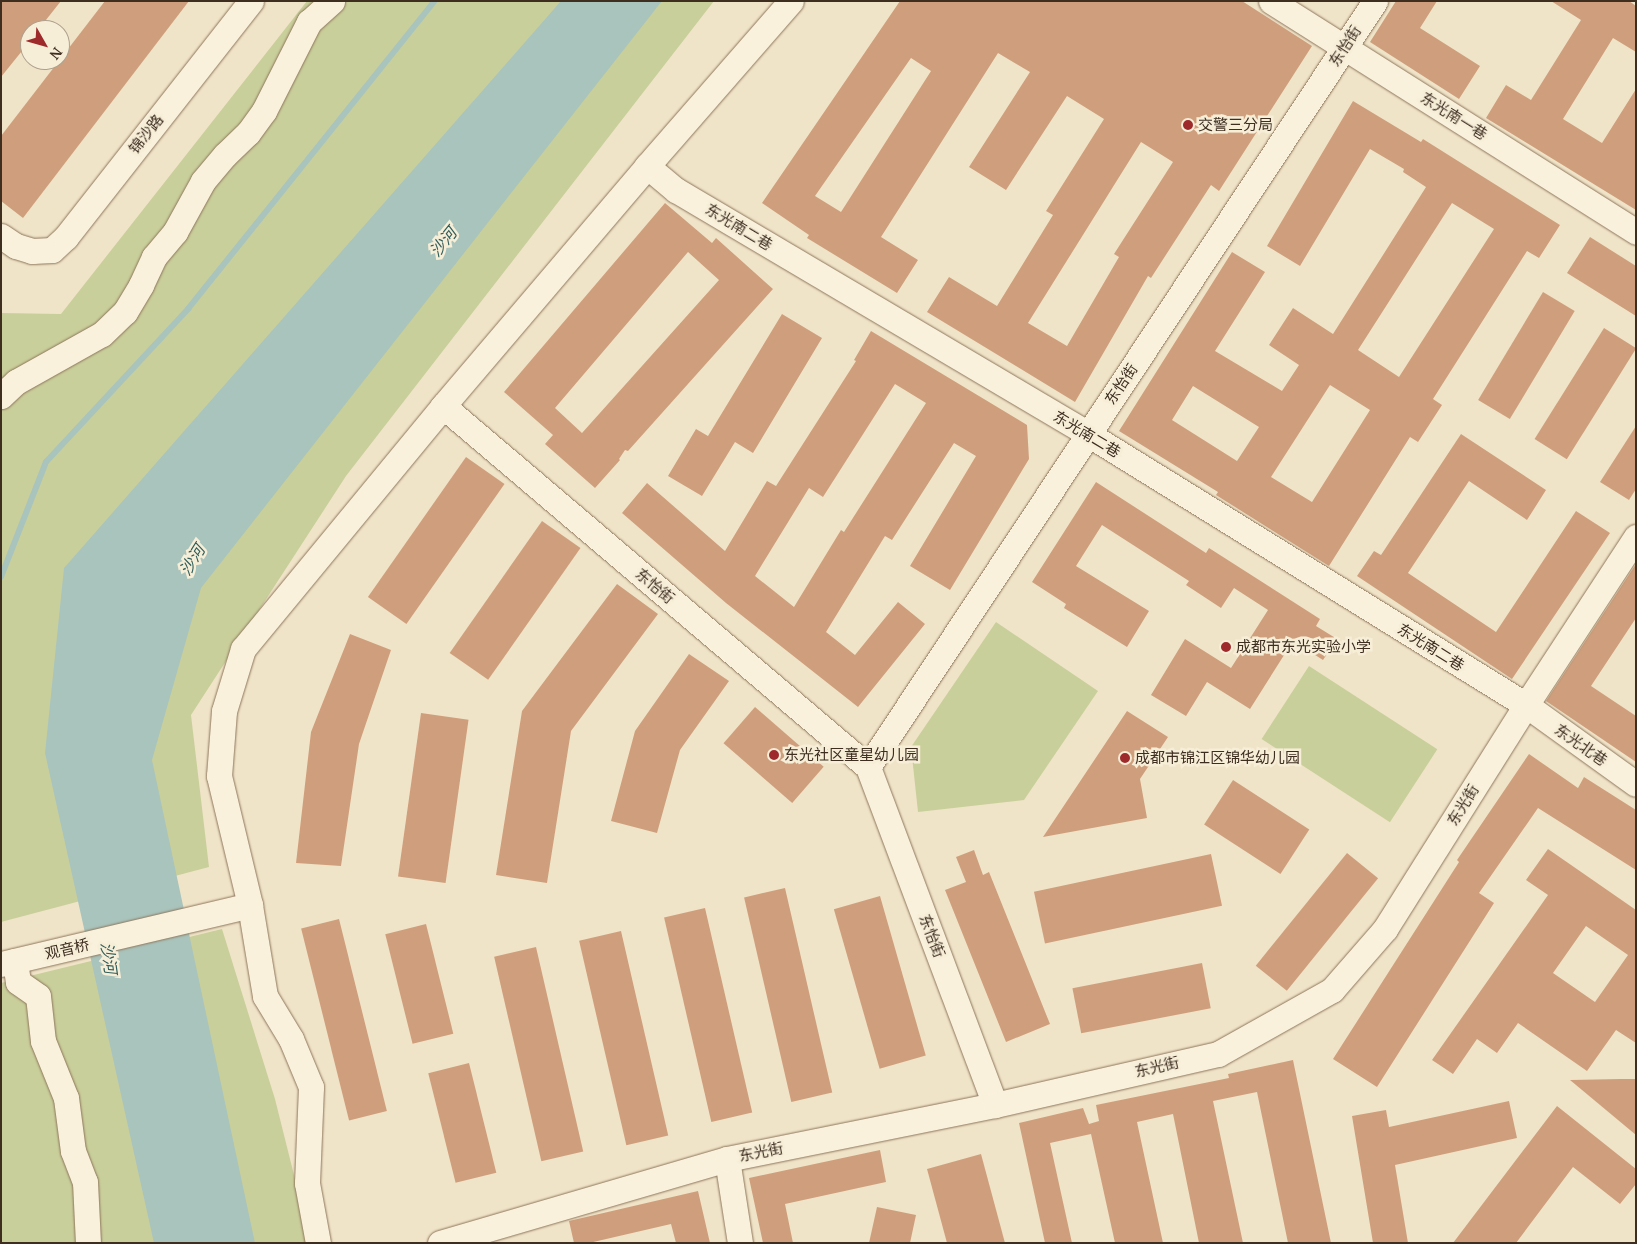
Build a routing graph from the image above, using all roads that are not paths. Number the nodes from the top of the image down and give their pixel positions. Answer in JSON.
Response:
{"nodes":[{"id":1,"x":251,"y":1,"type":"edge"},
{"id":2,"x":332,"y":1,"type":"edge"},
{"id":3,"x":791,"y":1,"type":"edge"},
{"id":4,"x":1271,"y":1,"type":"edge"},
{"id":5,"x":1375,"y":1,"type":"edge"},
{"id":6,"x":1345,"y":47,"type":"junction"},
{"id":7,"x":647,"y":166,"type":"junction"},
{"id":8,"x":1636,"y":232,"type":"edge"},
{"id":9,"x":1,"y":236,"type":"edge"},
{"id":10,"x":1,"y":396,"type":"edge"},
{"id":11,"x":443,"y":406,"type":"junction"},
{"id":12,"x":1088,"y":434,"type":"junction"},
{"id":13,"x":1636,"y":536,"type":"edge"},
{"id":14,"x":1526,"y":706,"type":"junction"},
{"id":15,"x":868,"y":767,"type":"junction"},
{"id":16,"x":1636,"y":784,"type":"edge"},
{"id":17,"x":250,"y":905,"type":"junction"},
{"id":18,"x":8,"y":962,"type":"edge"},
{"id":19,"x":995,"y":1105,"type":"junction"},
{"id":20,"x":727,"y":1159,"type":"junction"},
{"id":21,"x":81,"y":1229,"type":"edge"},
{"id":22,"x":318,"y":1243,"type":"edge"},
{"id":23,"x":440,"y":1243,"type":"edge"},
{"id":24,"x":740,"y":1243,"type":"edge"}],
"edges":[{"from":1,"to":9,"type":"street","name":"锦沙路"},
{"from":2,"to":10,"type":"street"},
{"from":3,"to":7,"type":"street"},
{"from":4,"to":6,"type":"street","name":"东光南一巷"},
{"from":5,"to":6,"type":"street","name":"东怡街"},
{"from":6,"to":8,"type":"street","name":"东光南一巷"},
{"from":6,"to":12,"type":"street","name":"东怡街"},
{"from":7,"to":11,"type":"street"},
{"from":7,"to":12,"type":"street","name":"东光南二巷"},
{"from":11,"to":15,"type":"street","name":"东怡街"},
{"from":11,"to":17,"type":"street"},
{"from":12,"to":14,"type":"street","name":"东光南二巷"},
{"from":12,"to":15,"type":"street","name":"东怡街"},
{"from":13,"to":14,"type":"street","name":"东光街"},
{"from":14,"to":16,"type":"street","name":"东光北巷"},
{"from":14,"to":19,"type":"street","name":"东光街"},
{"from":15,"to":19,"type":"street","name":"东怡街"},
{"from":17,"to":18,"type":"street","name":"观音桥"},
{"from":17,"to":22,"type":"street"},
{"from":18,"to":21,"type":"street"},
{"from":19,"to":20,"type":"street","name":"东光街"},
{"from":20,"to":23,"type":"street","name":"东光街"},
{"from":20,"to":24,"type":"street"}]}
